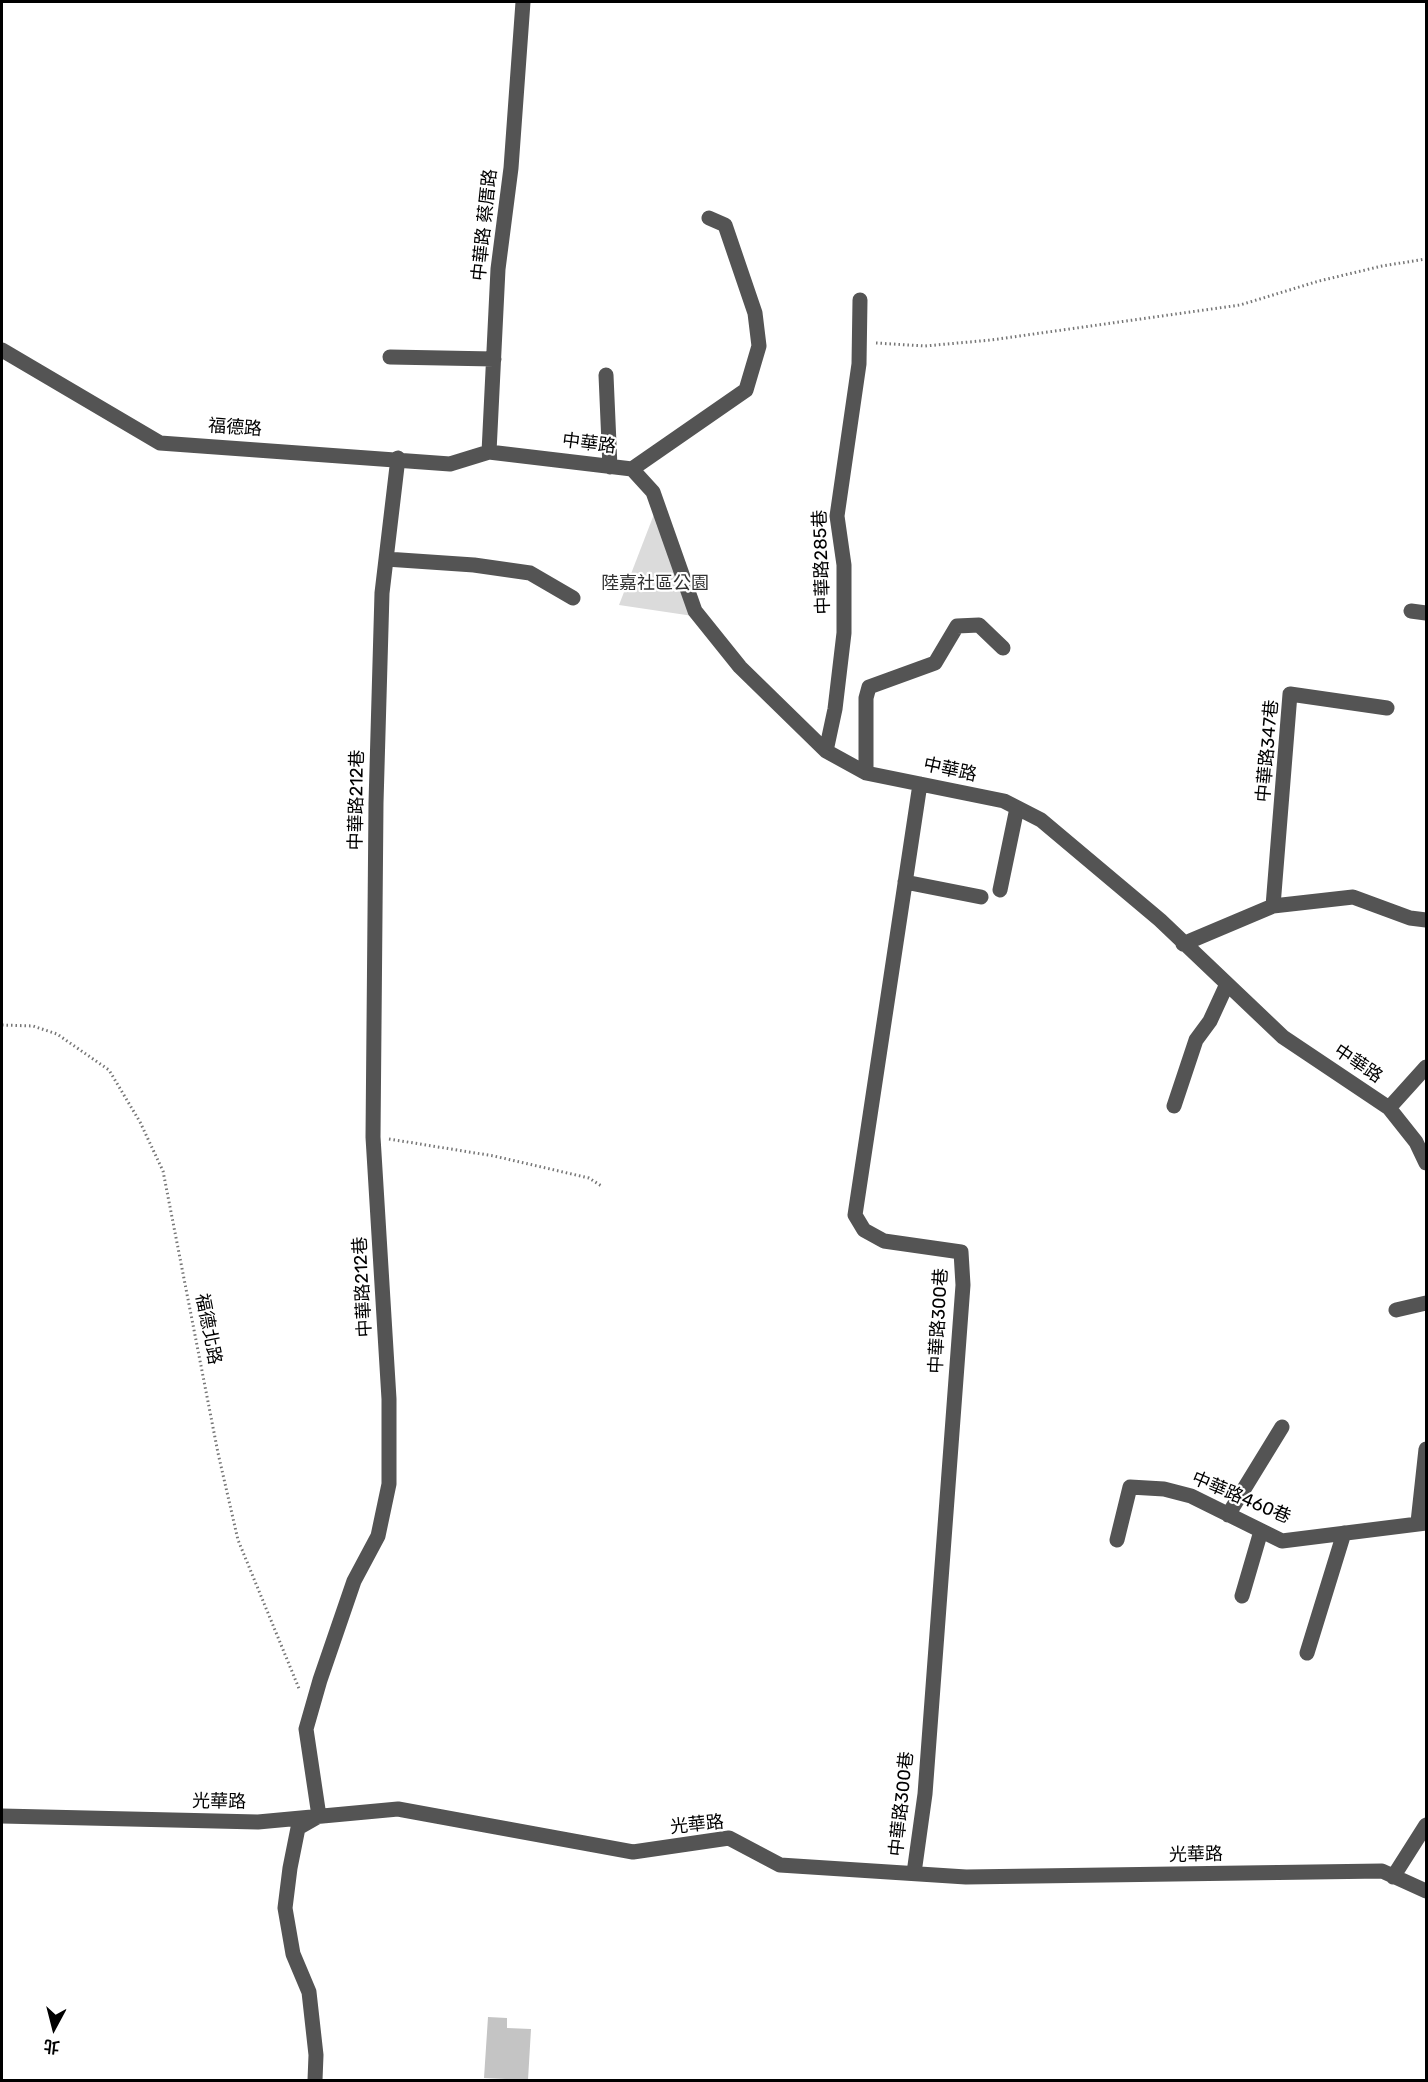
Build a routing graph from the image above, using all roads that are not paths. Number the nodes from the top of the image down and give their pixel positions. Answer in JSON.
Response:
{"nodes":[{"id":1,"x":523,"y":2,"type":"edge"},
{"id":2,"x":709,"y":218,"type":"dead end"},
{"id":3,"x":860,"y":300,"type":"dead end"},
{"id":4,"x":2,"y":350,"type":"edge"},
{"id":5,"x":390,"y":357,"type":"dead end"},
{"id":6,"x":494,"y":359,"type":"junction"},
{"id":7,"x":606,"y":375,"type":"dead end"},
{"id":8,"x":489,"y":452,"type":"junction"},
{"id":9,"x":398,"y":458,"type":"junction"},
{"id":10,"x":610,"y":467,"type":"junction"},
{"id":11,"x":632,"y":469,"type":"junction"},
{"id":12,"x":386,"y":559,"type":"junction"},
{"id":13,"x":573,"y":598,"type":"dead end"},
{"id":14,"x":1410,"y":611,"type":"dead end"},
{"id":15,"x":1426,"y":612,"type":"edge"},
{"id":16,"x":1003,"y":648,"type":"dead end"},
{"id":17,"x":1387,"y":708,"type":"dead end"},
{"id":18,"x":826,"y":751,"type":"junction"},
{"id":19,"x":866,"y":773,"type":"junction"},
{"id":20,"x":920,"y":784,"type":"junction"},
{"id":21,"x":1017,"y":808,"type":"junction"},
{"id":22,"x":905,"y":882,"type":"junction"},
{"id":23,"x":1000,"y":890,"type":"dead end"},
{"id":24,"x":981,"y":897,"type":"dead end"},
{"id":25,"x":1273,"y":906,"type":"junction"},
{"id":26,"x":1426,"y":920,"type":"edge"},
{"id":27,"x":1183,"y":944,"type":"junction"},
{"id":28,"x":1227,"y":984,"type":"junction"},
{"id":29,"x":1426,"y":1067,"type":"edge"},
{"id":30,"x":1174,"y":1106,"type":"dead end"},
{"id":31,"x":1389,"y":1108,"type":"junction"},
{"id":32,"x":1426,"y":1163,"type":"edge"},
{"id":33,"x":1426,"y":1302,"type":"edge"},
{"id":34,"x":1396,"y":1310,"type":"dead end"},
{"id":35,"x":1282,"y":1427,"type":"dead end"},
{"id":36,"x":1426,"y":1449,"type":"edge"},
{"id":37,"x":1228,"y":1515,"type":"junction"},
{"id":38,"x":1422,"y":1523,"type":"edge"},
{"id":39,"x":1261,"y":1531,"type":"junction"},
{"id":40,"x":1344,"y":1533,"type":"junction"},
{"id":41,"x":1118,"y":1540,"type":"dead end"},
{"id":42,"x":1242,"y":1596,"type":"dead end"},
{"id":43,"x":1307,"y":1653,"type":"dead end"},
{"id":44,"x":2,"y":1816,"type":"edge"},
{"id":45,"x":320,"y":1816,"type":"junction"},
{"id":46,"x":1426,"y":1825,"type":"edge"},
{"id":47,"x":914,"y":1873,"type":"junction"},
{"id":48,"x":1393,"y":1877,"type":"junction"},
{"id":49,"x":1426,"y":1892,"type":"edge"},
{"id":50,"x":315,"y":2080,"type":"edge"}],
"edges":[{"from":1,"to":6,"type":"street","name":"中華路 蔡厝路"},
{"from":2,"to":11,"type":"street"},
{"from":3,"to":18,"type":"street","name":"中華路285巷"},
{"from":4,"to":9,"type":"street","name":"福德路"},
{"from":5,"to":6,"type":"street"},
{"from":6,"to":8,"type":"street","name":"中華路 蔡厝路"},
{"from":7,"to":10,"type":"street"},
{"from":8,"to":9,"type":"street","name":"福德路"},
{"from":8,"to":10,"type":"street","name":"中華路"},
{"from":9,"to":12,"type":"street","name":"中華路212巷"},
{"from":10,"to":11,"type":"street","name":"中華路"},
{"from":11,"to":18,"type":"street","name":"中華路"},
{"from":12,"to":13,"type":"street"},
{"from":12,"to":45,"type":"street","name":"中華路212巷"},
{"from":14,"to":15,"type":"street"},
{"from":16,"to":19,"type":"street"},
{"from":17,"to":25,"type":"street","name":"中華路347巷"},
{"from":18,"to":19,"type":"street","name":"中華路"},
{"from":19,"to":20,"type":"street","name":"中華路"},
{"from":20,"to":21,"type":"street","name":"中華路"},
{"from":20,"to":22,"type":"street","name":"中華路300巷"},
{"from":21,"to":23,"type":"street"},
{"from":21,"to":27,"type":"street","name":"中華路"},
{"from":22,"to":24,"type":"street"},
{"from":22,"to":47,"type":"street","name":"中華路300巷"},
{"from":25,"to":26,"type":"street"},
{"from":25,"to":27,"type":"street"},
{"from":27,"to":28,"type":"street","name":"中華路"},
{"from":28,"to":30,"type":"street"},
{"from":28,"to":31,"type":"street","name":"中華路"},
{"from":29,"to":31,"type":"street"},
{"from":31,"to":32,"type":"street","name":"中華路"},
{"from":33,"to":34,"type":"street"},
{"from":35,"to":37,"type":"street"},
{"from":36,"to":38,"type":"street"},
{"from":37,"to":39,"type":"street","name":"中華路460巷"},
{"from":37,"to":41,"type":"street","name":"中華路460巷"},
{"from":38,"to":40,"type":"street","name":"中華路460巷"},
{"from":39,"to":40,"type":"street","name":"中華路460巷"},
{"from":39,"to":42,"type":"street"},
{"from":40,"to":43,"type":"street"},
{"from":44,"to":45,"type":"street","name":"光華路"},
{"from":45,"to":47,"type":"street","name":"光華路"},
{"from":45,"to":50,"type":"street"},
{"from":46,"to":48,"type":"street"},
{"from":47,"to":48,"type":"street","name":"光華路"},
{"from":48,"to":49,"type":"street","name":"光華路"}]}
